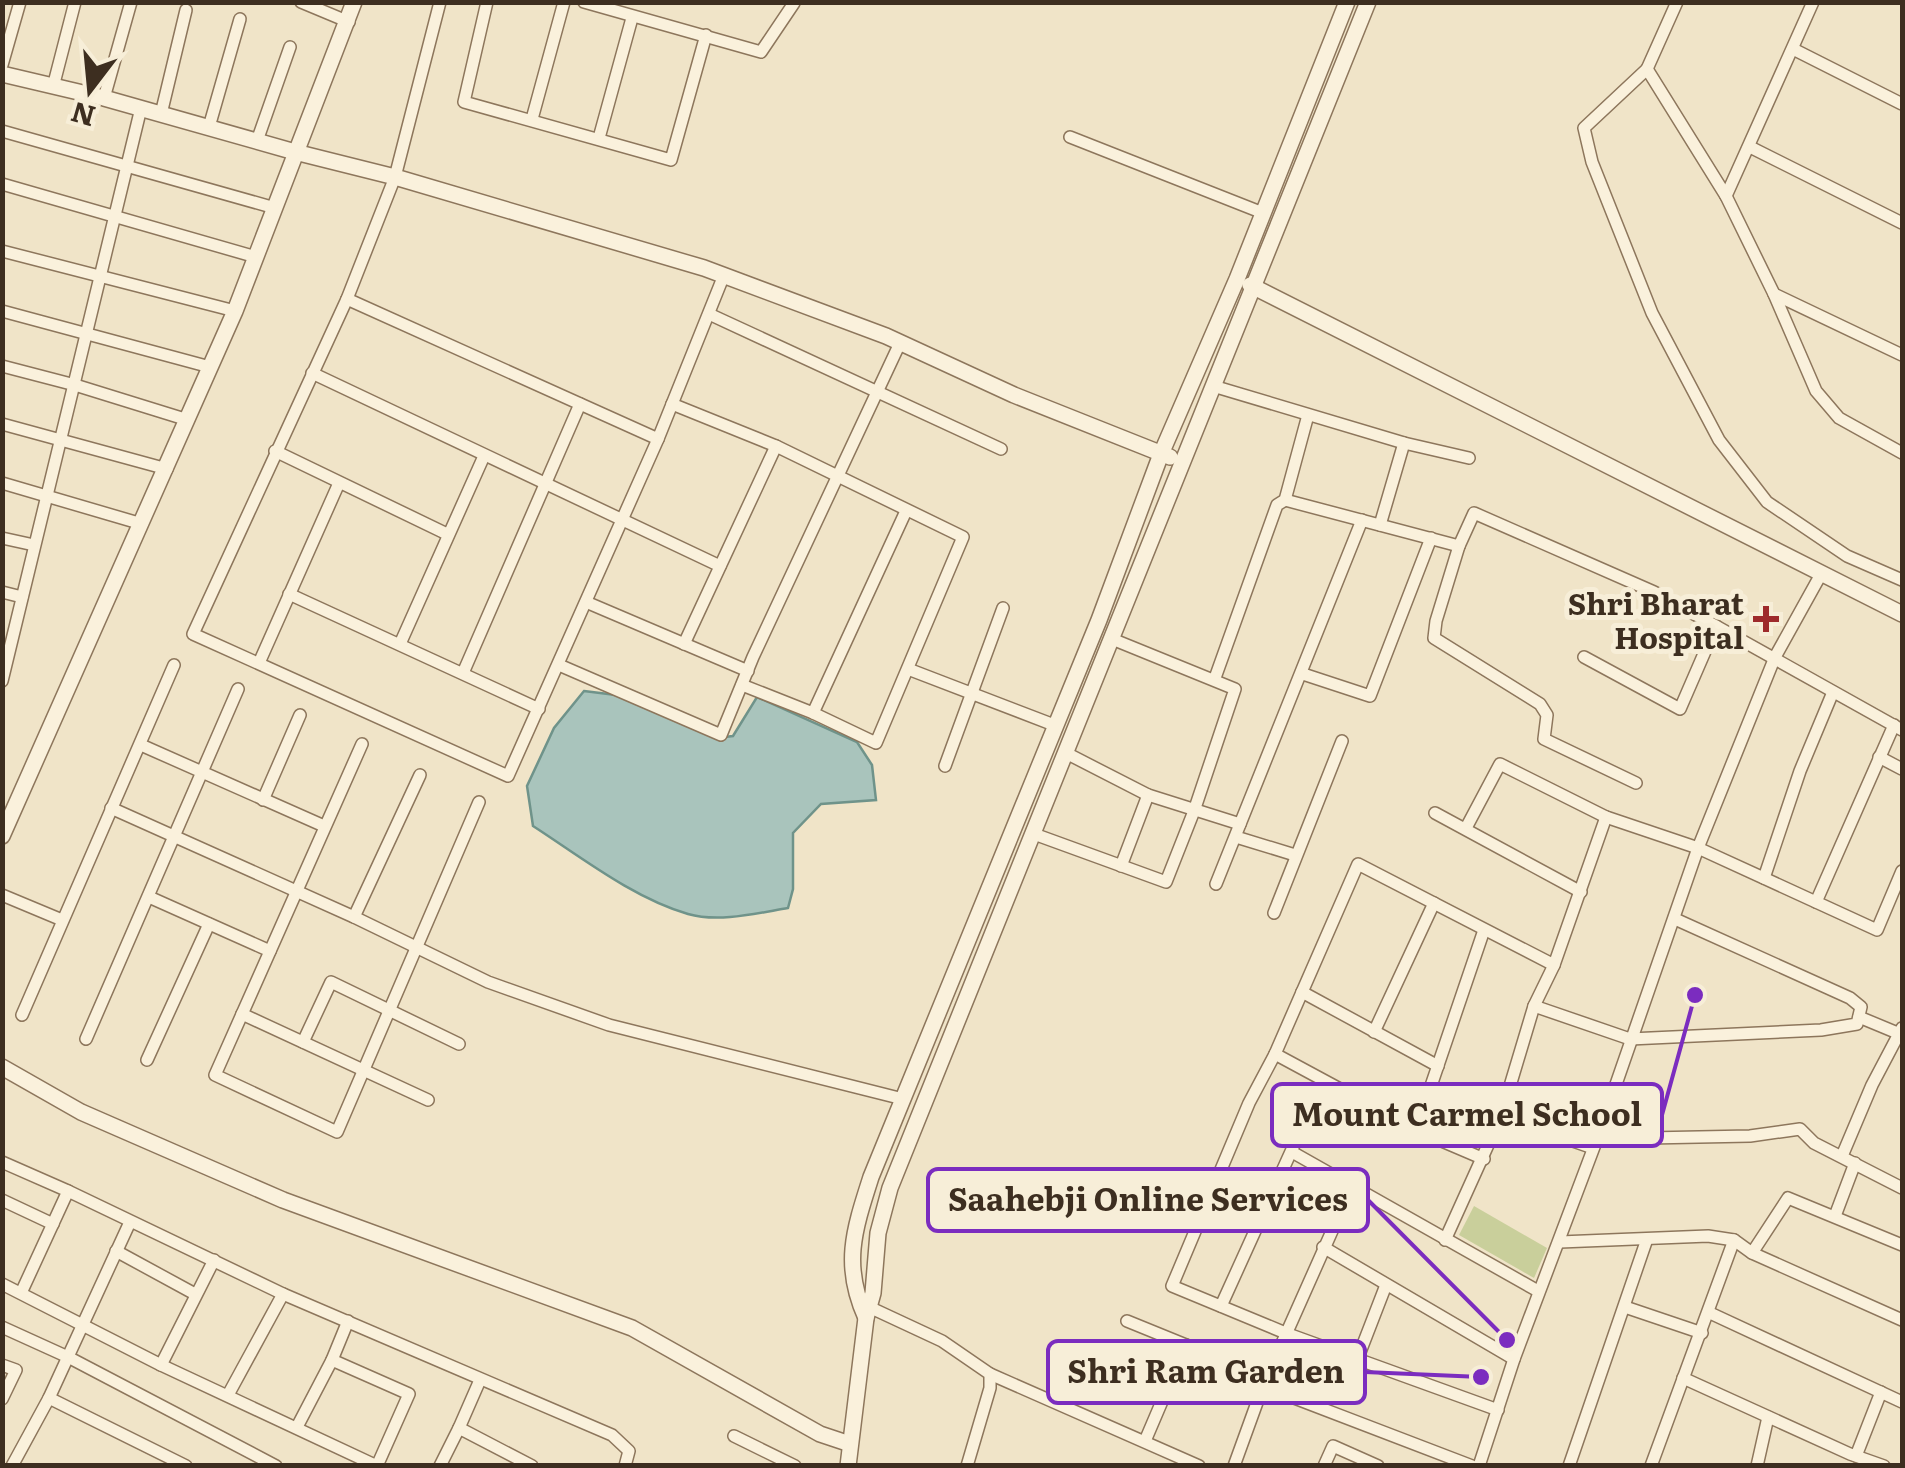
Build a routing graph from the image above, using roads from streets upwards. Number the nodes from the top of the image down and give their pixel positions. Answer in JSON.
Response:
{"nodes":[{"id":1,"x":20,"y":2,"type":"edge"},
{"id":2,"x":76,"y":2,"type":"edge"},
{"id":3,"x":131,"y":2,"type":"edge"},
{"id":4,"x":301,"y":2,"type":"edge"},
{"id":5,"x":354,"y":2,"type":"edge"},
{"id":6,"x":440,"y":2,"type":"edge"},
{"id":7,"x":487,"y":2,"type":"edge"},
{"id":8,"x":564,"y":2,"type":"edge"},
{"id":9,"x":584,"y":2,"type":"edge"},
{"id":10,"x":1347,"y":2,"type":"edge"},
{"id":11,"x":1368,"y":2,"type":"edge"},
{"id":12,"x":1677,"y":2,"type":"edge"},
{"id":13,"x":1813,"y":2,"type":"edge"},
{"id":14,"x":794,"y":3,"type":"edge"},
{"id":15,"x":186,"y":10,"type":"dead end"},
{"id":16,"x":632,"y":18,"type":"junction"},
{"id":17,"x":240,"y":19,"type":"dead end"},
{"id":18,"x":349,"y":22,"type":"junction"},
{"id":19,"x":706,"y":35,"type":"junction"},
{"id":20,"x":290,"y":47,"type":"dead end"},
{"id":21,"x":1793,"y":49,"type":"junction"},
{"id":22,"x":2,"y":66,"type":"edge"},
{"id":23,"x":1648,"y":69,"type":"junction"},
{"id":24,"x":2,"y":74,"type":"edge"},
{"id":25,"x":53,"y":87,"type":"junction"},
{"id":26,"x":104,"y":98,"type":"junction"},
{"id":27,"x":1902,"y":104,"type":"edge"},
{"id":28,"x":141,"y":108,"type":"junction"},
{"id":29,"x":161,"y":114,"type":"junction"},
{"id":30,"x":532,"y":119,"type":"junction"},
{"id":31,"x":208,"y":127,"type":"junction"},
{"id":32,"x":2,"y":131,"type":"edge"},
{"id":33,"x":1070,"y":137,"type":"dead end"},
{"id":34,"x":599,"y":138,"type":"junction"},
{"id":35,"x":257,"y":141,"type":"junction"},
{"id":36,"x":1750,"y":146,"type":"junction"},
{"id":37,"x":295,"y":152,"type":"junction"},
{"id":38,"x":127,"y":164,"type":"junction"},
{"id":39,"x":395,"y":177,"type":"junction"},
{"id":40,"x":2,"y":184,"type":"edge"},
{"id":41,"x":1726,"y":196,"type":"junction"},
{"id":42,"x":275,"y":208,"type":"junction"},
{"id":43,"x":1263,"y":213,"type":"junction"},
{"id":44,"x":117,"y":215,"type":"junction"},
{"id":45,"x":1902,"y":223,"type":"edge"},
{"id":46,"x":2,"y":252,"type":"edge"},
{"id":47,"x":256,"y":257,"type":"junction"},
{"id":48,"x":724,"y":275,"type":"junction"},
{"id":49,"x":99,"y":278,"type":"junction"},
{"id":50,"x":1237,"y":279,"type":"junction"},
{"id":51,"x":1255,"y":288,"type":"junction"},
{"id":52,"x":1774,"y":294,"type":"junction"},
{"id":53,"x":346,"y":298,"type":"junction"},
{"id":54,"x":2,"y":311,"type":"edge"},
{"id":55,"x":235,"y":311,"type":"junction"},
{"id":56,"x":710,"y":314,"type":"junction"},
{"id":57,"x":88,"y":333,"type":"junction"},
{"id":58,"x":900,"y":343,"type":"junction"},
{"id":59,"x":1902,"y":355,"type":"edge"},
{"id":60,"x":2,"y":366,"type":"edge"},
{"id":61,"x":210,"y":368,"type":"junction"},
{"id":62,"x":312,"y":372,"type":"junction"},
{"id":63,"x":75,"y":385,"type":"junction"},
{"id":64,"x":1213,"y":386,"type":"junction"},
{"id":65,"x":878,"y":393,"type":"junction"},
{"id":66,"x":580,"y":404,"type":"junction"},
{"id":67,"x":672,"y":404,"type":"junction"},
{"id":68,"x":1308,"y":415,"type":"junction"},
{"id":69,"x":188,"y":420,"type":"junction"},
{"id":70,"x":2,"y":424,"type":"edge"},
{"id":71,"x":61,"y":438,"type":"junction"},
{"id":72,"x":658,"y":439,"type":"junction"},
{"id":73,"x":1404,"y":443,"type":"junction"},
{"id":74,"x":776,"y":446,"type":"junction"},
{"id":75,"x":1002,"y":449,"type":"dead end"},
{"id":76,"x":275,"y":451,"type":"junction"},
{"id":77,"x":1902,"y":453,"type":"edge"},
{"id":78,"x":1160,"y":454,"type":"junction"},
{"id":79,"x":484,"y":456,"type":"junction"},
{"id":80,"x":1468,"y":458,"type":"dead end"},
{"id":81,"x":1183,"y":461,"type":"junction"},
{"id":82,"x":166,"y":469,"type":"junction"},
{"id":83,"x":840,"y":477,"type":"junction"},
{"id":84,"x":2,"y":482,"type":"edge"},
{"id":85,"x":338,"y":483,"type":"junction"},
{"id":86,"x":546,"y":484,"type":"junction"},
{"id":87,"x":48,"y":494,"type":"junction"},
{"id":88,"x":1285,"y":500,"type":"junction"},
{"id":89,"x":906,"y":511,"type":"junction"},
{"id":90,"x":620,"y":520,"type":"junction"},
{"id":91,"x":1362,"y":520,"type":"junction"},
{"id":92,"x":142,"y":524,"type":"junction"},
{"id":93,"x":1380,"y":525,"type":"junction"},
{"id":94,"x":447,"y":534,"type":"junction"},
{"id":95,"x":2,"y":538,"type":"edge"},
{"id":96,"x":1431,"y":538,"type":"junction"},
{"id":97,"x":34,"y":546,"type":"junction"},
{"id":98,"x":1459,"y":546,"type":"junction"},
{"id":99,"x":720,"y":566,"type":"junction"},
{"id":100,"x":1820,"y":576,"type":"junction"},
{"id":101,"x":1902,"y":580,"type":"edge"},
{"id":102,"x":2,"y":592,"type":"edge"},
{"id":103,"x":289,"y":594,"type":"junction"},
{"id":104,"x":22,"y":597,"type":"junction"},
{"id":105,"x":586,"y":602,"type":"junction"},
{"id":106,"x":1003,"y":608,"type":"dead end"},
{"id":107,"x":1902,"y":614,"type":"edge"},
{"id":108,"x":1716,"y":626,"type":"junction"},
{"id":109,"x":1112,"y":639,"type":"junction"},
{"id":110,"x":400,"y":644,"type":"junction"},
{"id":111,"x":684,"y":644,"type":"junction"},
{"id":112,"x":6,"y":650,"type":"edge"},
{"id":113,"x":1584,"y":657,"type":"dead end"},
{"id":114,"x":1776,"y":657,"type":"junction"},
{"id":115,"x":259,"y":662,"type":"junction"},
{"id":116,"x":174,"y":665,"type":"dead end"},
{"id":117,"x":559,"y":666,"type":"junction"},
{"id":118,"x":908,"y":669,"type":"junction"},
{"id":119,"x":748,"y":671,"type":"junction"},
{"id":120,"x":463,"y":673,"type":"junction"},
{"id":121,"x":1303,"y":674,"type":"junction"},
{"id":122,"x":1214,"y":678,"type":"junction"},
{"id":123,"x":2,"y":682,"type":"edge"},
{"id":124,"x":742,"y":684,"type":"junction"},
{"id":125,"x":238,"y":689,"type":"dead end"},
{"id":126,"x":1833,"y":692,"type":"junction"},
{"id":127,"x":971,"y":694,"type":"junction"},
{"id":128,"x":539,"y":710,"type":"junction"},
{"id":129,"x":813,"y":713,"type":"junction"},
{"id":130,"x":300,"y":715,"type":"dead end"},
{"id":131,"x":1054,"y":726,"type":"junction"},
{"id":132,"x":1898,"y":728,"type":"edge"},
{"id":133,"x":1342,"y":741,"type":"dead end"},
{"id":134,"x":362,"y":744,"type":"dead end"},
{"id":135,"x":140,"y":745,"type":"junction"},
{"id":136,"x":1066,"y":752,"type":"junction"},
{"id":137,"x":1879,"y":758,"type":"junction"},
{"id":138,"x":945,"y":766,"type":"dead end"},
{"id":139,"x":1902,"y":769,"type":"edge"},
{"id":140,"x":203,"y":775,"type":"junction"},
{"id":141,"x":420,"y":775,"type":"dead end"},
{"id":142,"x":1636,"y":784,"type":"dead end"},
{"id":143,"x":1148,"y":795,"type":"junction"},
{"id":144,"x":263,"y":800,"type":"junction"},
{"id":145,"x":479,"y":802,"type":"dead end"},
{"id":146,"x":110,"y":808,"type":"junction"},
{"id":147,"x":1194,"y":810,"type":"junction"},
{"id":148,"x":1435,"y":813,"type":"dead end"},
{"id":149,"x":1606,"y":817,"type":"junction"},
{"id":150,"x":324,"y":826,"type":"junction"},
{"id":151,"x":1466,"y":828,"type":"junction"},
{"id":152,"x":1238,"y":830,"type":"junction"},
{"id":153,"x":1034,"y":834,"type":"junction"},
{"id":154,"x":2,"y":836,"type":"edge"},
{"id":155,"x":175,"y":838,"type":"junction"},
{"id":156,"x":1698,"y":848,"type":"junction"},
{"id":157,"x":1295,"y":855,"type":"junction"},
{"id":158,"x":1121,"y":866,"type":"junction"},
{"id":159,"x":1902,"y":871,"type":"edge"},
{"id":160,"x":1764,"y":878,"type":"junction"},
{"id":161,"x":1216,"y":884,"type":"dead end"},
{"id":162,"x":295,"y":892,"type":"junction"},
{"id":163,"x":1581,"y":892,"type":"junction"},
{"id":164,"x":2,"y":894,"type":"edge"},
{"id":165,"x":149,"y":897,"type":"junction"},
{"id":166,"x":1816,"y":902,"type":"junction"},
{"id":167,"x":1434,"y":904,"type":"junction"},
{"id":168,"x":1274,"y":913,"type":"dead end"},
{"id":169,"x":354,"y":918,"type":"junction"},
{"id":170,"x":1676,"y":919,"type":"junction"},
{"id":171,"x":62,"y":920,"type":"junction"},
{"id":172,"x":209,"y":924,"type":"junction"},
{"id":173,"x":1484,"y":930,"type":"junction"},
{"id":174,"x":418,"y":947,"type":"junction"},
{"id":175,"x":270,"y":951,"type":"junction"},
{"id":176,"x":1554,"y":965,"type":"junction"},
{"id":177,"x":1302,"y":992,"type":"junction"},
{"id":178,"x":1534,"y":1006,"type":"junction"},
{"id":179,"x":390,"y":1012,"type":"junction"},
{"id":180,"x":242,"y":1014,"type":"junction"},
{"id":181,"x":22,"y":1015,"type":"dead end"},
{"id":182,"x":1859,"y":1017,"type":"junction"},
{"id":183,"x":1901,"y":1031,"type":"edge"},
{"id":184,"x":1374,"y":1032,"type":"junction"},
{"id":185,"x":86,"y":1039,"type":"dead end"},
{"id":186,"x":1630,"y":1039,"type":"junction"},
{"id":187,"x":303,"y":1042,"type":"junction"},
{"id":188,"x":458,"y":1044,"type":"dead end"},
{"id":189,"x":1275,"y":1054,"type":"junction"},
{"id":190,"x":147,"y":1060,"type":"dead end"},
{"id":191,"x":1438,"y":1066,"type":"junction"},
{"id":192,"x":2,"y":1067,"type":"edge"},
{"id":193,"x":366,"y":1071,"type":"junction"},
{"id":194,"x":1323,"y":1081,"type":"junction"},
{"id":195,"x":428,"y":1100,"type":"dead end"},
{"id":196,"x":903,"y":1100,"type":"junction"},
{"id":197,"x":1500,"y":1116,"type":"junction"},
{"id":198,"x":1416,"y":1130,"type":"junction"},
{"id":199,"x":1595,"y":1144,"type":"junction"},
{"id":200,"x":1292,"y":1152,"type":"junction"},
{"id":201,"x":1842,"y":1156,"type":"junction"},
{"id":202,"x":1484,"y":1159,"type":"junction"},
{"id":203,"x":2,"y":1162,"type":"edge"},
{"id":204,"x":1854,"y":1162,"type":"junction"},
{"id":205,"x":1901,"y":1183,"type":"edge"},
{"id":206,"x":1352,"y":1186,"type":"junction"},
{"id":207,"x":68,"y":1191,"type":"junction"},
{"id":208,"x":2,"y":1200,"type":"edge"},
{"id":209,"x":863,"y":1202,"type":"junction"},
{"id":210,"x":884,"y":1208,"type":"junction"},
{"id":211,"x":1835,"y":1216,"type":"junction"},
{"id":212,"x":130,"y":1222,"type":"junction"},
{"id":213,"x":53,"y":1224,"type":"junction"},
{"id":214,"x":1647,"y":1239,"type":"junction"},
{"id":215,"x":1445,"y":1240,"type":"junction"},
{"id":216,"x":1734,"y":1240,"type":"junction"},
{"id":217,"x":1560,"y":1242,"type":"junction"},
{"id":218,"x":1902,"y":1246,"type":"edge"},
{"id":219,"x":1323,"y":1247,"type":"junction"},
{"id":220,"x":116,"y":1251,"type":"junction"},
{"id":221,"x":1752,"y":1253,"type":"junction"},
{"id":222,"x":214,"y":1260,"type":"junction"},
{"id":223,"x":2,"y":1284,"type":"edge"},
{"id":224,"x":1386,"y":1285,"type":"junction"},
{"id":225,"x":1538,"y":1292,"type":"junction"},
{"id":226,"x":22,"y":1293,"type":"junction"},
{"id":227,"x":195,"y":1294,"type":"junction"},
{"id":228,"x":283,"y":1294,"type":"junction"},
{"id":229,"x":1221,"y":1306,"type":"junction"},
{"id":230,"x":1625,"y":1308,"type":"junction"},
{"id":231,"x":867,"y":1313,"type":"junction"},
{"id":232,"x":1710,"y":1313,"type":"junction"},
{"id":233,"x":1902,"y":1320,"type":"edge"},
{"id":234,"x":348,"y":1321,"type":"junction"},
{"id":235,"x":1127,"y":1321,"type":"dead end"},
{"id":236,"x":82,"y":1322,"type":"junction"},
{"id":237,"x":2,"y":1326,"type":"edge"},
{"id":238,"x":1702,"y":1333,"type":"junction"},
{"id":239,"x":1288,"y":1334,"type":"junction"},
{"id":240,"x":1186,"y":1346,"type":"junction"},
{"id":241,"x":68,"y":1357,"type":"junction"},
{"id":242,"x":1514,"y":1359,"type":"junction"},
{"id":243,"x":332,"y":1360,"type":"junction"},
{"id":244,"x":1357,"y":1360,"type":"junction"},
{"id":245,"x":2,"y":1364,"type":"edge"},
{"id":246,"x":161,"y":1365,"type":"junction"},
{"id":247,"x":990,"y":1374,"type":"junction"},
{"id":248,"x":1683,"y":1378,"type":"junction"},
{"id":249,"x":480,"y":1380,"type":"junction"},
{"id":250,"x":1263,"y":1386,"type":"junction"},
{"id":251,"x":1881,"y":1392,"type":"junction"},
{"id":252,"x":228,"y":1396,"type":"junction"},
{"id":253,"x":49,"y":1398,"type":"junction"},
{"id":254,"x":2,"y":1399,"type":"edge"},
{"id":255,"x":1902,"y":1402,"type":"edge"},
{"id":256,"x":1498,"y":1410,"type":"junction"},
{"id":257,"x":1768,"y":1417,"type":"junction"},
{"id":258,"x":297,"y":1427,"type":"junction"},
{"id":259,"x":459,"y":1428,"type":"junction"},
{"id":260,"x":734,"y":1436,"type":"dead end"},
{"id":261,"x":1144,"y":1441,"type":"junction"},
{"id":262,"x":850,"y":1444,"type":"junction"},
{"id":263,"x":1851,"y":1458,"type":"edge"},
{"id":264,"x":1572,"y":1465,"type":"edge"},
{"id":265,"x":12,"y":1466,"type":"edge"},
{"id":266,"x":186,"y":1466,"type":"edge"},
{"id":267,"x":276,"y":1466,"type":"edge"},
{"id":268,"x":377,"y":1466,"type":"edge"},
{"id":269,"x":440,"y":1466,"type":"edge"},
{"id":270,"x":532,"y":1466,"type":"edge"},
{"id":271,"x":625,"y":1466,"type":"edge"},
{"id":272,"x":794,"y":1466,"type":"edge"},
{"id":273,"x":848,"y":1466,"type":"edge"},
{"id":274,"x":968,"y":1466,"type":"edge"},
{"id":275,"x":1199,"y":1466,"type":"edge"},
{"id":276,"x":1234,"y":1466,"type":"edge"},
{"id":277,"x":1324,"y":1466,"type":"edge"},
{"id":278,"x":1378,"y":1466,"type":"edge"},
{"id":279,"x":1475,"y":1466,"type":"edge"},
{"id":280,"x":1651,"y":1466,"type":"edge"},
{"id":281,"x":1757,"y":1466,"type":"edge"},
{"id":282,"x":1884,"y":1466,"type":"edge"}],
"edges":[{"from":1,"to":22,"type":"street"},
{"from":2,"to":25,"type":"street"},
{"from":3,"to":26,"type":"street"},
{"from":4,"to":18,"type":"street"},
{"from":5,"to":18,"type":"street"},
{"from":6,"to":39,"type":"street"},
{"from":7,"to":30,"type":"street"},
{"from":8,"to":30,"type":"street"},
{"from":9,"to":16,"type":"street"},
{"from":10,"to":43,"type":"street"},
{"from":11,"to":51,"type":"street"},
{"from":12,"to":23,"type":"street"},
{"from":13,"to":21,"type":"street"},
{"from":14,"to":19,"type":"street"},
{"from":15,"to":29,"type":"street"},
{"from":16,"to":19,"type":"street"},
{"from":16,"to":34,"type":"street"},
{"from":17,"to":31,"type":"street"},
{"from":18,"to":37,"type":"street"},
{"from":19,"to":34,"type":"street"},
{"from":20,"to":35,"type":"street"},
{"from":21,"to":27,"type":"street"},
{"from":21,"to":36,"type":"street"},
{"from":23,"to":41,"type":"street"},
{"from":23,"to":101,"type":"street"},
{"from":24,"to":25,"type":"street"},
{"from":25,"to":26,"type":"street"},
{"from":26,"to":28,"type":"street"},
{"from":28,"to":29,"type":"street"},
{"from":28,"to":38,"type":"street"},
{"from":29,"to":31,"type":"street"},
{"from":30,"to":34,"type":"street"},
{"from":31,"to":35,"type":"street"},
{"from":32,"to":38,"type":"street"},
{"from":33,"to":43,"type":"street"},
{"from":35,"to":37,"type":"street"},
{"from":36,"to":41,"type":"street"},
{"from":36,"to":45,"type":"street"},
{"from":37,"to":39,"type":"street"},
{"from":37,"to":42,"type":"street"},
{"from":38,"to":42,"type":"street"},
{"from":38,"to":44,"type":"street"},
{"from":39,"to":48,"type":"street"},
{"from":39,"to":53,"type":"street"},
{"from":40,"to":44,"type":"street"},
{"from":41,"to":52,"type":"street"},
{"from":42,"to":47,"type":"street"},
{"from":43,"to":50,"type":"street"},
{"from":44,"to":47,"type":"street"},
{"from":44,"to":49,"type":"street"},
{"from":46,"to":49,"type":"street"},
{"from":47,"to":55,"type":"street"},
{"from":48,"to":56,"type":"street"},
{"from":48,"to":58,"type":"street"},
{"from":49,"to":55,"type":"street"},
{"from":49,"to":57,"type":"street"},
{"from":50,"to":51,"type":"street"},
{"from":50,"to":78,"type":"street"},
{"from":51,"to":64,"type":"street"},
{"from":51,"to":100,"type":"street"},
{"from":52,"to":59,"type":"street"},
{"from":52,"to":77,"type":"street"},
{"from":53,"to":62,"type":"street"},
{"from":53,"to":66,"type":"street"},
{"from":54,"to":57,"type":"street"},
{"from":55,"to":61,"type":"street"},
{"from":56,"to":65,"type":"street"},
{"from":56,"to":67,"type":"street"},
{"from":57,"to":61,"type":"street"},
{"from":57,"to":63,"type":"street"},
{"from":58,"to":65,"type":"street"},
{"from":58,"to":78,"type":"street"},
{"from":60,"to":63,"type":"street"},
{"from":61,"to":69,"type":"street"},
{"from":62,"to":76,"type":"street"},
{"from":62,"to":79,"type":"street"},
{"from":63,"to":69,"type":"street"},
{"from":63,"to":71,"type":"street"},
{"from":64,"to":68,"type":"street"},
{"from":64,"to":81,"type":"street"},
{"from":65,"to":75,"type":"street"},
{"from":65,"to":83,"type":"street"},
{"from":66,"to":72,"type":"street"},
{"from":66,"to":86,"type":"street"},
{"from":67,"to":72,"type":"street"},
{"from":67,"to":74,"type":"street"},
{"from":68,"to":73,"type":"street"},
{"from":68,"to":88,"type":"street"},
{"from":69,"to":82,"type":"street"},
{"from":70,"to":71,"type":"street"},
{"from":71,"to":82,"type":"street"},
{"from":71,"to":87,"type":"street"},
{"from":72,"to":90,"type":"street"},
{"from":73,"to":80,"type":"street"},
{"from":73,"to":93,"type":"street"},
{"from":74,"to":83,"type":"street"},
{"from":74,"to":99,"type":"street"},
{"from":76,"to":85,"type":"street"},
{"from":76,"to":115,"type":"street"},
{"from":78,"to":81,"type":"street"},
{"from":78,"to":131,"type":"street"},
{"from":79,"to":86,"type":"street"},
{"from":79,"to":94,"type":"street"},
{"from":81,"to":109,"type":"street"},
{"from":82,"to":92,"type":"street"},
{"from":83,"to":89,"type":"street"},
{"from":83,"to":119,"type":"street"},
{"from":84,"to":87,"type":"street"},
{"from":85,"to":94,"type":"street"},
{"from":85,"to":103,"type":"street"},
{"from":86,"to":90,"type":"street"},
{"from":86,"to":120,"type":"street"},
{"from":87,"to":92,"type":"street"},
{"from":87,"to":97,"type":"street"},
{"from":88,"to":91,"type":"street"},
{"from":88,"to":122,"type":"street"},
{"from":89,"to":118,"type":"street"},
{"from":89,"to":129,"type":"street"},
{"from":90,"to":99,"type":"street"},
{"from":90,"to":105,"type":"street"},
{"from":91,"to":93,"type":"street"},
{"from":91,"to":121,"type":"street"},
{"from":92,"to":154,"type":"street"},
{"from":93,"to":96,"type":"street"},
{"from":94,"to":110,"type":"street"},
{"from":95,"to":97,"type":"street"},
{"from":96,"to":98,"type":"street"},
{"from":96,"to":121,"type":"street"},
{"from":97,"to":104,"type":"street"},
{"from":98,"to":108,"type":"street"},
{"from":98,"to":142,"type":"street"},
{"from":99,"to":111,"type":"street"},
{"from":100,"to":107,"type":"street"},
{"from":100,"to":114,"type":"street"},
{"from":102,"to":104,"type":"street"},
{"from":103,"to":110,"type":"street"},
{"from":103,"to":115,"type":"street"},
{"from":104,"to":112,"type":"street"},
{"from":105,"to":111,"type":"street"},
{"from":105,"to":117,"type":"street"},
{"from":106,"to":127,"type":"street"},
{"from":108,"to":113,"type":"street"},
{"from":108,"to":114,"type":"street"},
{"from":109,"to":122,"type":"street"},
{"from":109,"to":136,"type":"street"},
{"from":110,"to":120,"type":"street"},
{"from":111,"to":119,"type":"street"},
{"from":112,"to":123,"type":"street"},
{"from":114,"to":126,"type":"street"},
{"from":114,"to":156,"type":"street"},
{"from":115,"to":128,"type":"street"},
{"from":116,"to":135,"type":"street"},
{"from":117,"to":124,"type":"street"},
{"from":117,"to":128,"type":"street"},
{"from":118,"to":127,"type":"street"},
{"from":118,"to":129,"type":"street"},
{"from":119,"to":124,"type":"street"},
{"from":120,"to":128,"type":"street"},
{"from":121,"to":152,"type":"street"},
{"from":122,"to":147,"type":"street"},
{"from":124,"to":129,"type":"street"},
{"from":125,"to":140,"type":"street"},
{"from":126,"to":132,"type":"street"},
{"from":126,"to":160,"type":"street"},
{"from":127,"to":131,"type":"street"},
{"from":127,"to":138,"type":"street"},
{"from":130,"to":144,"type":"street"},
{"from":131,"to":196,"type":"street"},
{"from":132,"to":137,"type":"street"},
{"from":133,"to":157,"type":"street"},
{"from":134,"to":150,"type":"street"},
{"from":135,"to":140,"type":"street"},
{"from":135,"to":146,"type":"street"},
{"from":136,"to":143,"type":"street"},
{"from":136,"to":153,"type":"street"},
{"from":137,"to":139,"type":"street"},
{"from":137,"to":166,"type":"street"},
{"from":140,"to":144,"type":"street"},
{"from":140,"to":155,"type":"street"},
{"from":141,"to":169,"type":"street"},
{"from":143,"to":147,"type":"street"},
{"from":143,"to":158,"type":"street"},
{"from":144,"to":150,"type":"street"},
{"from":145,"to":174,"type":"street"},
{"from":146,"to":155,"type":"street"},
{"from":146,"to":171,"type":"street"},
{"from":147,"to":152,"type":"street"},
{"from":147,"to":158,"type":"street"},
{"from":148,"to":151,"type":"street"},
{"from":149,"to":151,"type":"street"},
{"from":149,"to":156,"type":"street"},
{"from":149,"to":163,"type":"street"},
{"from":150,"to":162,"type":"street"},
{"from":151,"to":163,"type":"street"},
{"from":152,"to":157,"type":"street"},
{"from":152,"to":161,"type":"street"},
{"from":153,"to":158,"type":"street"},
{"from":153,"to":210,"type":"street"},
{"from":155,"to":162,"type":"street"},
{"from":155,"to":165,"type":"street"},
{"from":156,"to":160,"type":"street"},
{"from":156,"to":170,"type":"street"},
{"from":157,"to":168,"type":"street"},
{"from":159,"to":166,"type":"street"},
{"from":160,"to":166,"type":"street"},
{"from":162,"to":169,"type":"street"},
{"from":162,"to":175,"type":"street"},
{"from":163,"to":176,"type":"street"},
{"from":164,"to":171,"type":"street"},
{"from":165,"to":172,"type":"street"},
{"from":165,"to":185,"type":"street"},
{"from":167,"to":173,"type":"street"},
{"from":167,"to":177,"type":"street"},
{"from":167,"to":184,"type":"street"},
{"from":169,"to":174,"type":"street"},
{"from":170,"to":182,"type":"street"},
{"from":170,"to":186,"type":"street"},
{"from":171,"to":181,"type":"street"},
{"from":172,"to":175,"type":"street"},
{"from":172,"to":190,"type":"street"},
{"from":173,"to":176,"type":"street"},
{"from":173,"to":191,"type":"street"},
{"from":174,"to":179,"type":"street"},
{"from":174,"to":196,"type":"street"},
{"from":175,"to":180,"type":"street"},
{"from":176,"to":178,"type":"street"},
{"from":177,"to":184,"type":"street"},
{"from":177,"to":189,"type":"street"},
{"from":178,"to":186,"type":"street"},
{"from":178,"to":197,"type":"street"},
{"from":179,"to":187,"type":"street"},
{"from":179,"to":188,"type":"street"},
{"from":179,"to":193,"type":"street"},
{"from":180,"to":187,"type":"street"},
{"from":180,"to":193,"type":"street"},
{"from":182,"to":183,"type":"street"},
{"from":182,"to":186,"type":"street"},
{"from":183,"to":201,"type":"street"},
{"from":184,"to":191,"type":"street"},
{"from":186,"to":199,"type":"street"},
{"from":187,"to":193,"type":"street"},
{"from":189,"to":194,"type":"street"},
{"from":189,"to":229,"type":"street"},
{"from":191,"to":198,"type":"street"},
{"from":192,"to":262,"type":"street"},
{"from":193,"to":195,"type":"street"},
{"from":194,"to":198,"type":"street"},
{"from":194,"to":200,"type":"street"},
{"from":196,"to":209,"type":"street"},
{"from":197,"to":199,"type":"street"},
{"from":197,"to":202,"type":"street"},
{"from":198,"to":202,"type":"street"},
{"from":199,"to":201,"type":"street"},
{"from":199,"to":217,"type":"street"},
{"from":200,"to":206,"type":"street"},
{"from":200,"to":229,"type":"street"},
{"from":201,"to":204,"type":"street"},
{"from":202,"to":215,"type":"street"},
{"from":203,"to":207,"type":"street"},
{"from":204,"to":205,"type":"street"},
{"from":204,"to":211,"type":"street"},
{"from":206,"to":215,"type":"street"},
{"from":206,"to":219,"type":"street"},
{"from":207,"to":212,"type":"street"},
{"from":207,"to":213,"type":"street"},
{"from":208,"to":213,"type":"street"},
{"from":209,"to":210,"type":"street"},
{"from":209,"to":231,"type":"street"},
{"from":210,"to":231,"type":"street"},
{"from":211,"to":218,"type":"street"},
{"from":211,"to":221,"type":"street"},
{"from":212,"to":220,"type":"street"},
{"from":212,"to":222,"type":"street"},
{"from":213,"to":226,"type":"street"},
{"from":214,"to":216,"type":"street"},
{"from":214,"to":217,"type":"street"},
{"from":214,"to":230,"type":"street"},
{"from":215,"to":225,"type":"street"},
{"from":216,"to":221,"type":"street"},
{"from":216,"to":232,"type":"street"},
{"from":217,"to":225,"type":"street"},
{"from":219,"to":224,"type":"street"},
{"from":219,"to":239,"type":"street"},
{"from":220,"to":227,"type":"street"},
{"from":220,"to":236,"type":"street"},
{"from":221,"to":233,"type":"street"},
{"from":222,"to":227,"type":"street"},
{"from":222,"to":228,"type":"street"},
{"from":223,"to":226,"type":"street"},
{"from":224,"to":242,"type":"street"},
{"from":224,"to":244,"type":"street"},
{"from":225,"to":242,"type":"street"},
{"from":226,"to":236,"type":"street"},
{"from":227,"to":246,"type":"street"},
{"from":228,"to":234,"type":"street"},
{"from":228,"to":252,"type":"street"},
{"from":229,"to":239,"type":"street"},
{"from":230,"to":238,"type":"street"},
{"from":230,"to":264,"type":"street"},
{"from":231,"to":247,"type":"street"},
{"from":231,"to":262,"type":"street"},
{"from":232,"to":238,"type":"street"},
{"from":232,"to":251,"type":"street"},
{"from":234,"to":243,"type":"street"},
{"from":234,"to":249,"type":"street"},
{"from":235,"to":240,"type":"street"},
{"from":236,"to":241,"type":"street"},
{"from":236,"to":246,"type":"street"},
{"from":237,"to":241,"type":"street"},
{"from":238,"to":248,"type":"street"},
{"from":239,"to":244,"type":"street"},
{"from":239,"to":250,"type":"street"},
{"from":240,"to":250,"type":"street"},
{"from":240,"to":261,"type":"street"},
{"from":241,"to":253,"type":"street"},
{"from":241,"to":267,"type":"street"},
{"from":242,"to":256,"type":"street"},
{"from":243,"to":258,"type":"street"},
{"from":243,"to":268,"type":"street"},
{"from":244,"to":256,"type":"street"},
{"from":245,"to":254,"type":"street"},
{"from":246,"to":252,"type":"street"},
{"from":247,"to":261,"type":"street"},
{"from":247,"to":274,"type":"street"},
{"from":248,"to":257,"type":"street"},
{"from":248,"to":280,"type":"street"},
{"from":249,"to":259,"type":"street"},
{"from":249,"to":271,"type":"street"},
{"from":250,"to":276,"type":"street"},
{"from":250,"to":279,"type":"street"},
{"from":251,"to":255,"type":"street"},
{"from":251,"to":263,"type":"street"},
{"from":252,"to":258,"type":"street"},
{"from":253,"to":265,"type":"street"},
{"from":253,"to":266,"type":"street"},
{"from":256,"to":279,"type":"street"},
{"from":257,"to":263,"type":"street"},
{"from":257,"to":281,"type":"street"},
{"from":258,"to":268,"type":"street"},
{"from":259,"to":269,"type":"street"},
{"from":259,"to":270,"type":"street"},
{"from":260,"to":272,"type":"street"},
{"from":261,"to":275,"type":"street"},
{"from":262,"to":273,"type":"street"},
{"from":263,"to":282,"type":"street"},
{"from":277,"to":278,"type":"street"}]}
